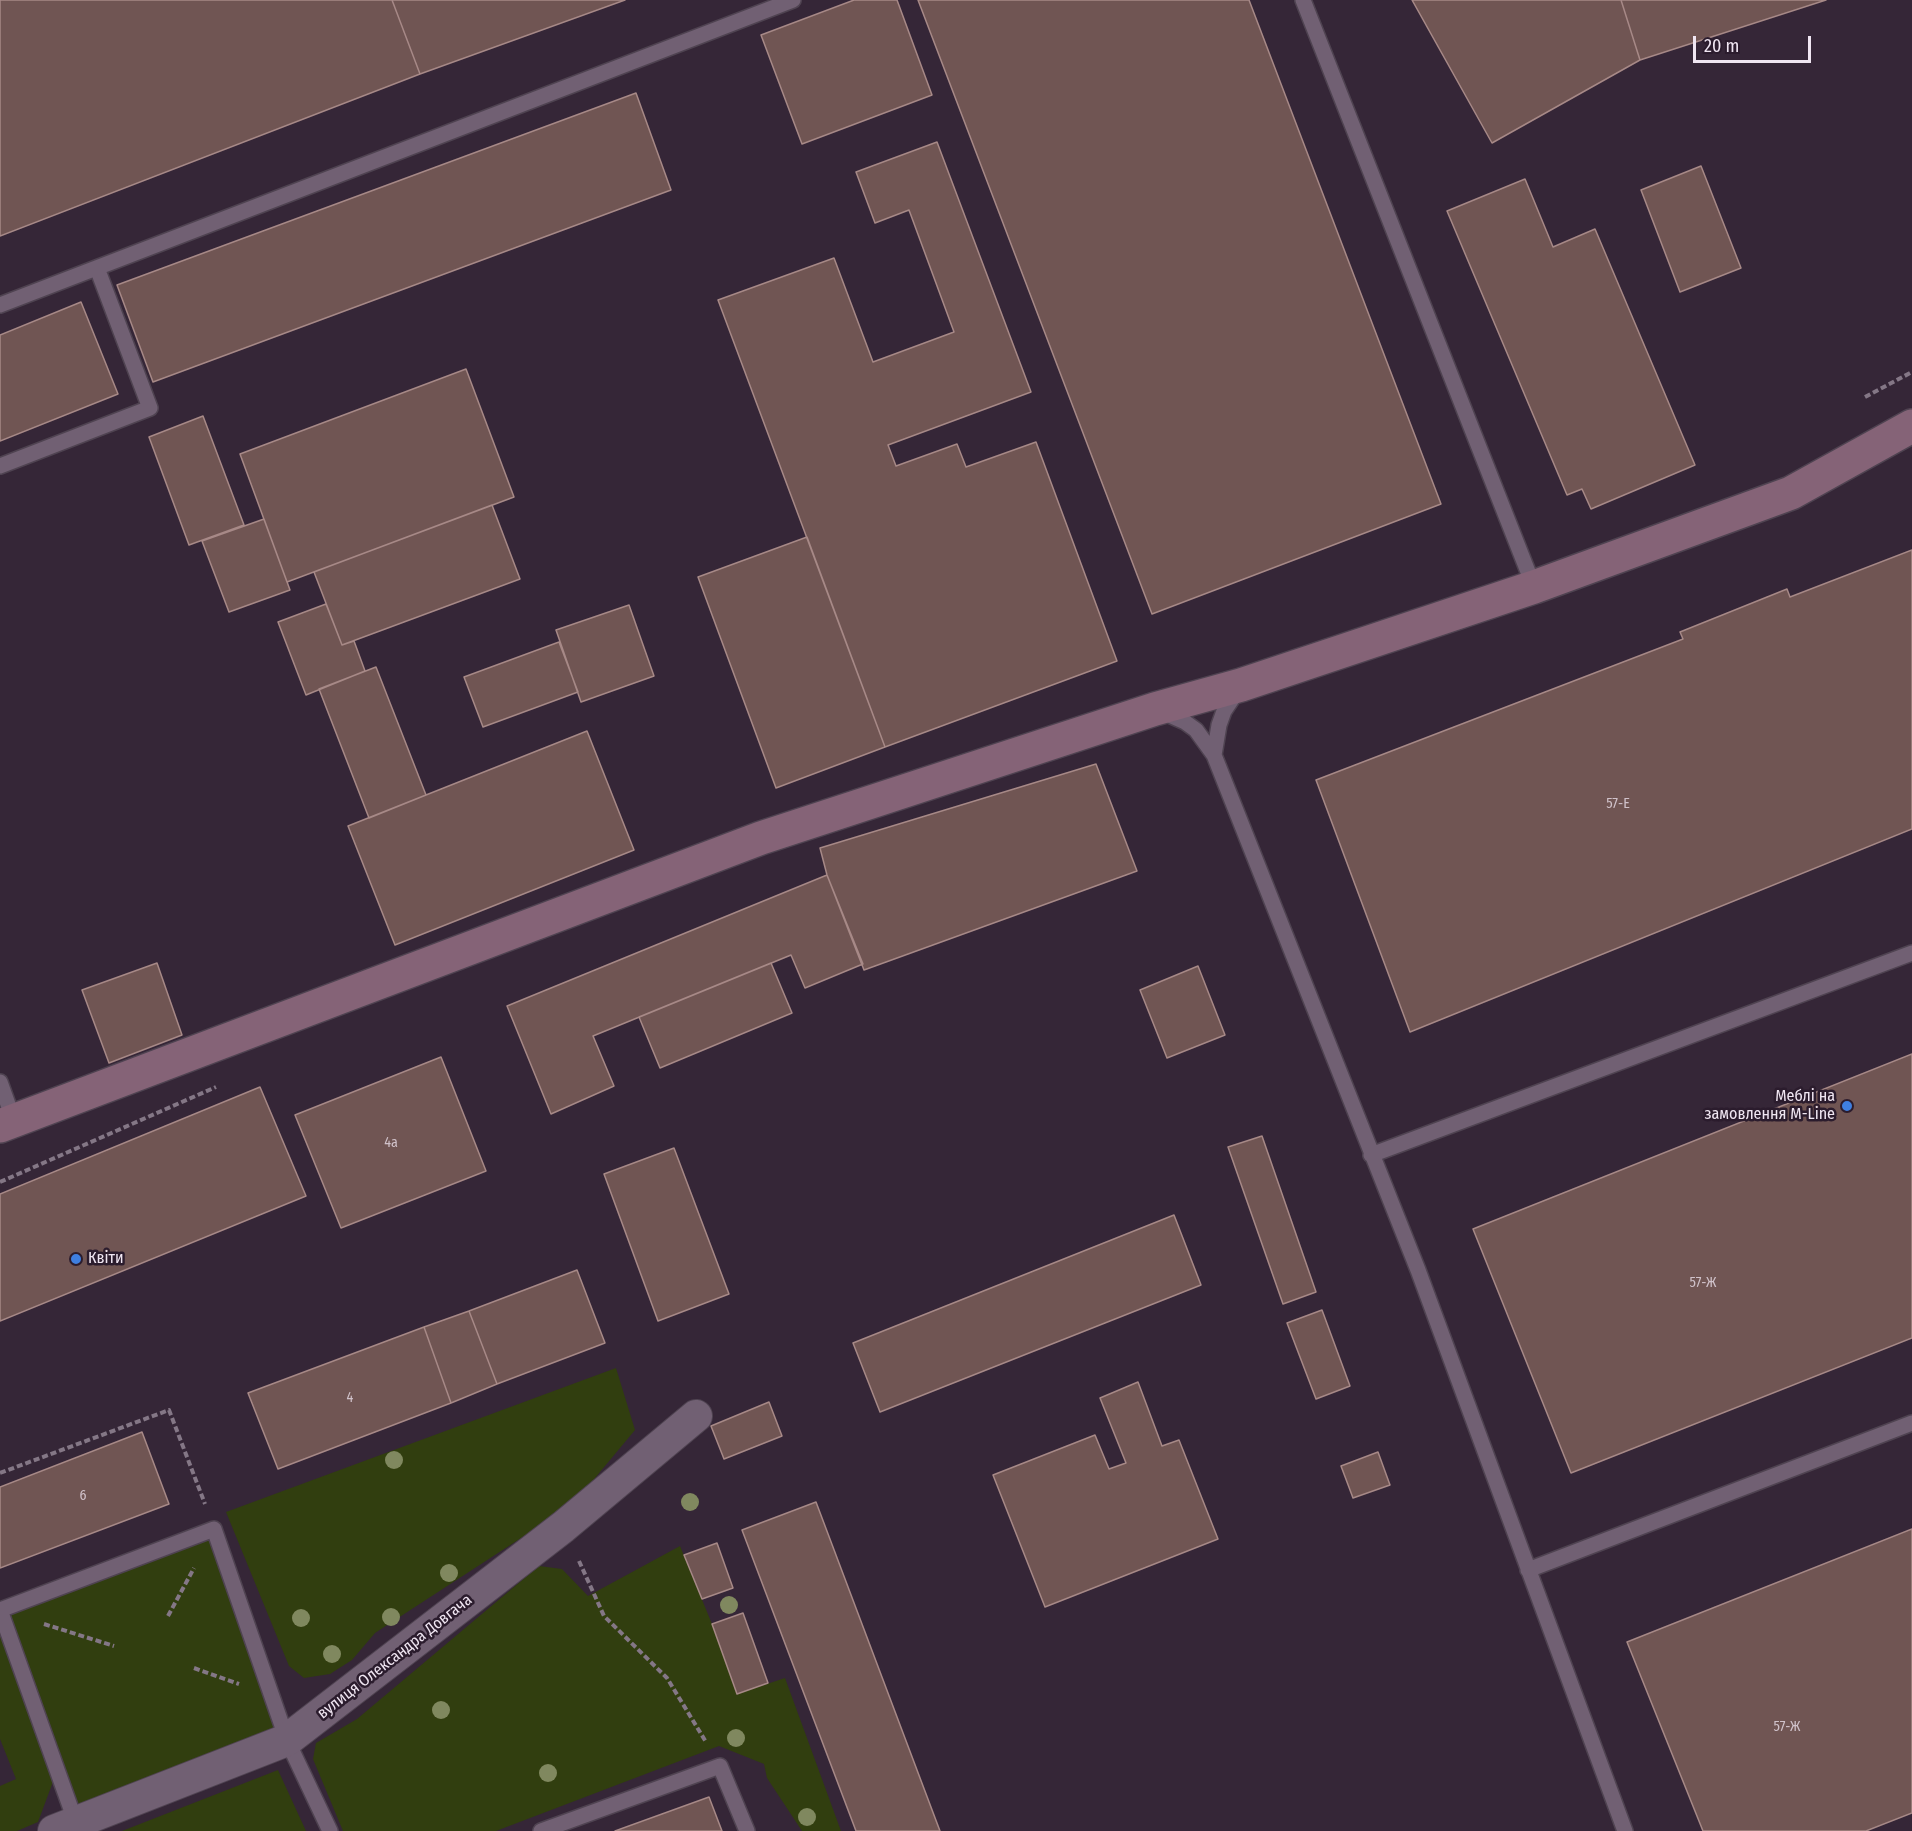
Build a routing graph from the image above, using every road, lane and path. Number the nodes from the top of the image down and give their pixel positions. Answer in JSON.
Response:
{"nodes":[{"id":1,"x":793,"y":0,"type":"edge"},
{"id":2,"x":1303,"y":0,"type":"edge"},
{"id":3,"x":97,"y":268,"type":"junction"},
{"id":4,"x":0,"y":305,"type":"edge"},
{"id":5,"x":1912,"y":372,"type":"edge"},
{"id":6,"x":1865,"y":397,"type":"dead end"},
{"id":7,"x":1912,"y":426,"type":"edge"},
{"id":8,"x":0,"y":466,"type":"edge"},
{"id":9,"x":1534,"y":587,"type":"junction"},
{"id":10,"x":1241,"y":686,"type":"junction"},
{"id":11,"x":1155,"y":709,"type":"junction"},
{"id":12,"x":1214,"y":755,"type":"junction"},
{"id":13,"x":1912,"y":953,"type":"edge"},
{"id":14,"x":0,"y":1082,"type":"edge"},
{"id":15,"x":7,"y":1124,"type":"edge"},
{"id":16,"x":1371,"y":1155,"type":"junction"},
{"id":17,"x":696,"y":1416,"type":"dead end"},
{"id":18,"x":1912,"y":1423,"type":"edge"},
{"id":19,"x":0,"y":1473,"type":"edge"},
{"id":20,"x":563,"y":1527,"type":"junction"},
{"id":21,"x":214,"y":1529,"type":"junction"},
{"id":22,"x":1528,"y":1570,"type":"junction"},
{"id":23,"x":0,"y":1610,"type":"edge"},
{"id":24,"x":168,"y":1616,"type":"dead end"},
{"id":25,"x":114,"y":1646,"type":"dead end"},
{"id":26,"x":194,"y":1668,"type":"dead end"},
{"id":27,"x":272,"y":1696,"type":"junction"},
{"id":28,"x":287,"y":1740,"type":"junction"},
{"id":29,"x":720,"y":1766,"type":"junction"},
{"id":30,"x":65,"y":1827,"type":"edge"},
{"id":31,"x":330,"y":1831,"type":"edge"},
{"id":32,"x":541,"y":1831,"type":"edge"},
{"id":33,"x":747,"y":1831,"type":"edge"},
{"id":34,"x":1625,"y":1831,"type":"edge"}],
"edges":[{"from":1,"to":3,"type":"lane"},
{"from":2,"to":9,"type":"lane"},
{"from":3,"to":4,"type":"lane"},
{"from":3,"to":8,"type":"lane"},
{"from":5,"to":6,"type":"path"},
{"from":7,"to":9,"type":"street"},
{"from":9,"to":10,"type":"street"},
{"from":10,"to":11,"type":"street"},
{"from":10,"to":12,"type":"lane"},
{"from":11,"to":12,"type":"lane"},
{"from":11,"to":15,"type":"street"},
{"from":12,"to":16,"type":"lane"},
{"from":13,"to":16,"type":"lane"},
{"from":14,"to":15,"type":"lane"},
{"from":16,"to":22,"type":"lane"},
{"from":17,"to":20,"type":"street","name":"вулиця Олександра Довгача"},
{"from":18,"to":22,"type":"lane"},
{"from":19,"to":21,"type":"path"},
{"from":20,"to":28,"type":"street","name":"вулиця Олександра Довгача"},
{"from":20,"to":29,"type":"path"},
{"from":21,"to":23,"type":"lane"},
{"from":21,"to":24,"type":"path"},
{"from":21,"to":27,"type":"lane"},
{"from":22,"to":34,"type":"lane"},
{"from":23,"to":25,"type":"path"},
{"from":23,"to":30,"type":"lane"},
{"from":26,"to":27,"type":"path"},
{"from":27,"to":28,"type":"lane"},
{"from":28,"to":30,"type":"street","name":"вулиця Олександра Довгача"},
{"from":28,"to":31,"type":"lane"},
{"from":29,"to":32,"type":"lane"},
{"from":29,"to":33,"type":"lane"}]}
